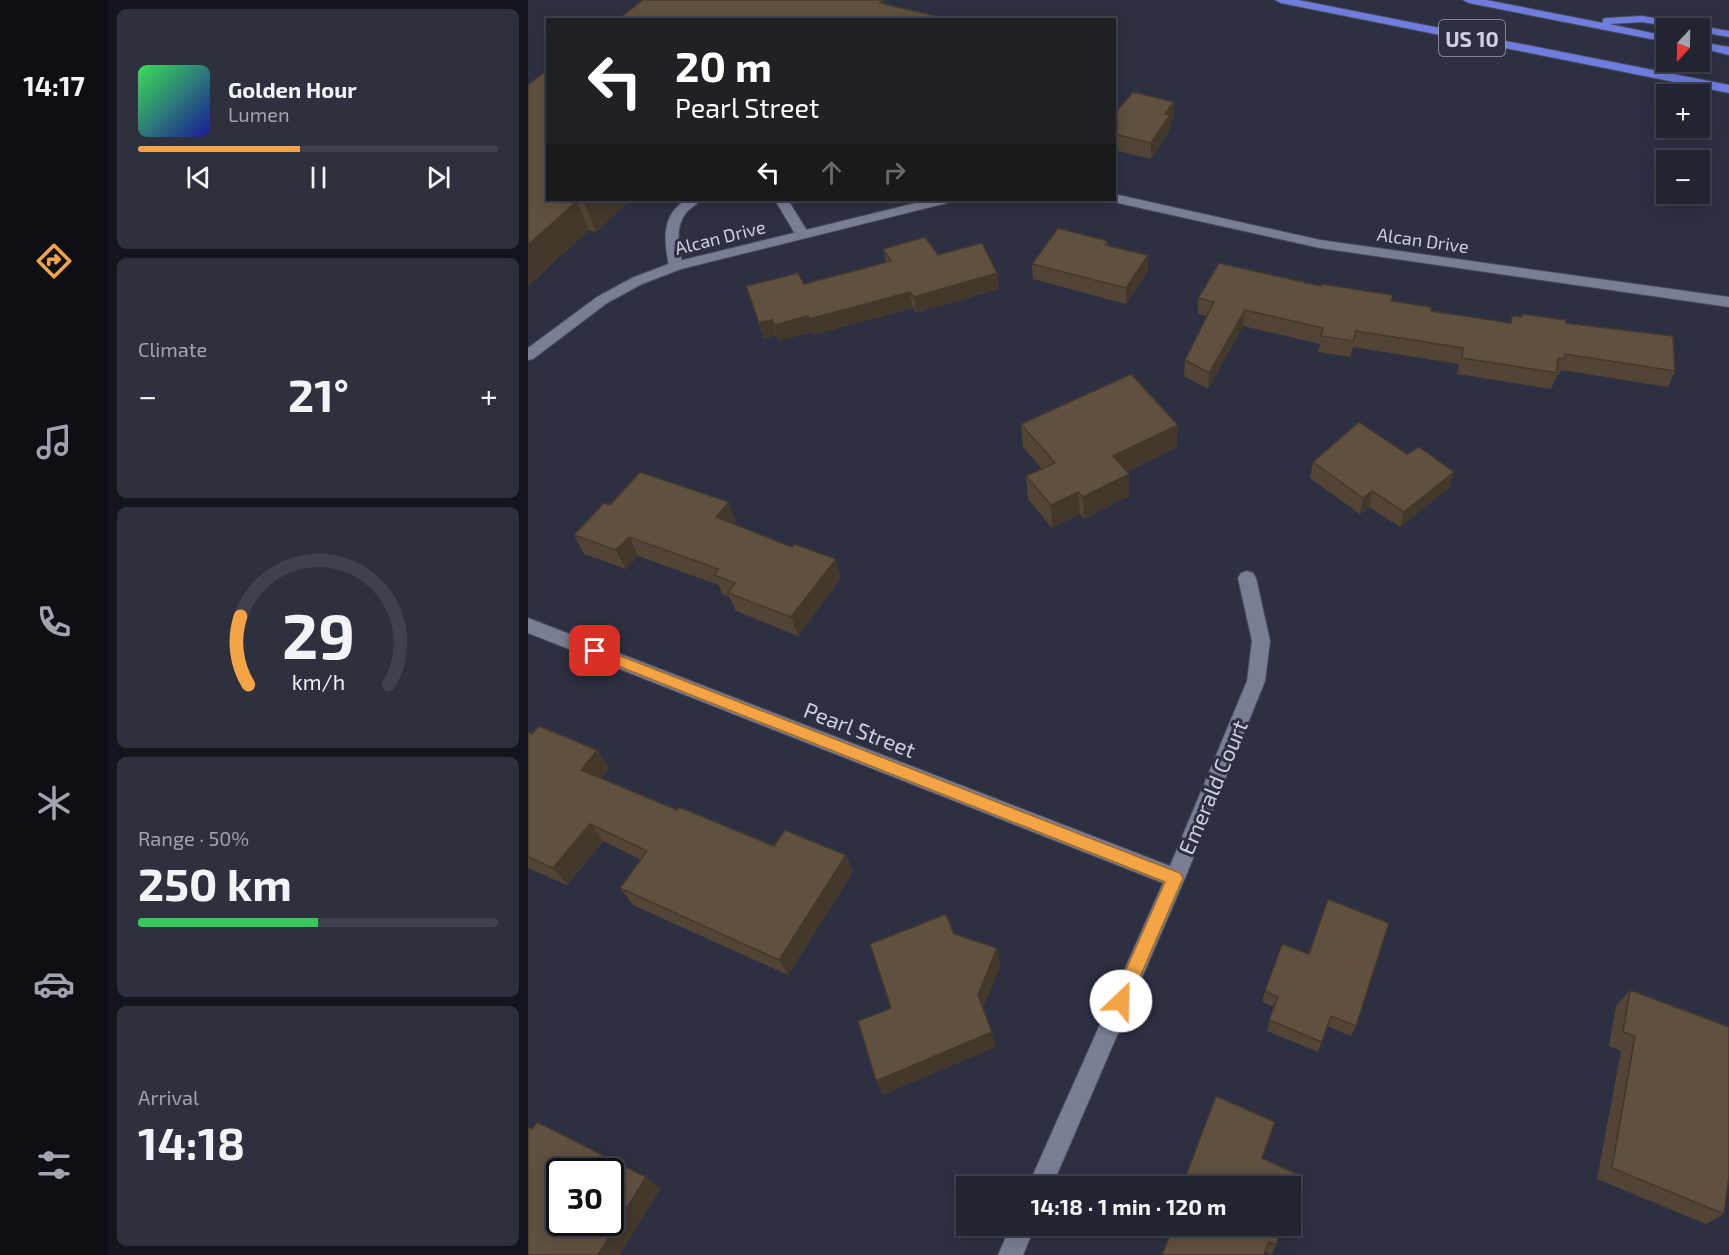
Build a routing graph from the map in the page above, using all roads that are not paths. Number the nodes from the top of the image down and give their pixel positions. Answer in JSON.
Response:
{"nodes":[{"id":1,"x":1281,"y":0,"type":"edge"},
{"id":2,"x":1468,"y":0,"type":"edge"},
{"id":3,"x":1581,"y":22,"type":"junction"},
{"id":4,"x":1656,"y":22,"type":"edge"},
{"id":5,"x":1710,"y":31,"type":"edge"},
{"id":6,"x":1729,"y":34,"type":"edge"},
{"id":7,"x":1656,"y":37,"type":"edge"},
{"id":8,"x":1710,"y":47,"type":"edge"},
{"id":9,"x":1729,"y":51,"type":"edge"},
{"id":10,"x":1664,"y":75,"type":"junction"},
{"id":11,"x":1729,"y":89,"type":"edge"},
{"id":12,"x":1729,"y":100,"type":"edge"},
{"id":13,"x":1116,"y":198,"type":"edge"},
{"id":14,"x":693,"y":201,"type":"edge"},
{"id":15,"x":782,"y":201,"type":"edge"},
{"id":16,"x":938,"y":201,"type":"edge"},
{"id":17,"x":802,"y":234,"type":"junction"},
{"id":18,"x":676,"y":266,"type":"junction"},
{"id":19,"x":1729,"y":302,"type":"edge"},
{"id":20,"x":528,"y":355,"type":"edge"},
{"id":21,"x":1247,"y":578,"type":"dead end"},
{"id":22,"x":528,"y":625,"type":"edge"},
{"id":23,"x":1175,"y":878,"type":"junction"},
{"id":24,"x":1044,"y":1176,"type":"edge"},
{"id":25,"x":1019,"y":1236,"type":"edge"},
{"id":26,"x":1010,"y":1255,"type":"edge"}],
"edges":[{"from":1,"to":10,"type":"highway","number":"US 10"},
{"from":2,"to":3,"type":"highway"},
{"from":3,"to":4,"type":"highway"},
{"from":3,"to":7,"type":"highway"},
{"from":5,"to":6,"type":"highway"},
{"from":8,"to":9,"type":"highway"},
{"from":10,"to":11,"type":"highway","number":"US 10"},
{"from":10,"to":12,"type":"highway"},
{"from":13,"to":19,"type":"street","name":"Alcan Drive"},
{"from":14,"to":18,"type":"street"},
{"from":15,"to":17,"type":"street"},
{"from":16,"to":17,"type":"street","name":"Alcan Drive"},
{"from":17,"to":18,"type":"street","name":"Alcan Drive"},
{"from":18,"to":20,"type":"street","name":"Alcan Drive"},
{"from":21,"to":23,"type":"street","name":"Emerald Court"},
{"from":22,"to":23,"type":"street","name":"Pearl Street"},
{"from":23,"to":24,"type":"street","name":"Emerald Court"},
{"from":25,"to":26,"type":"street"}]}
